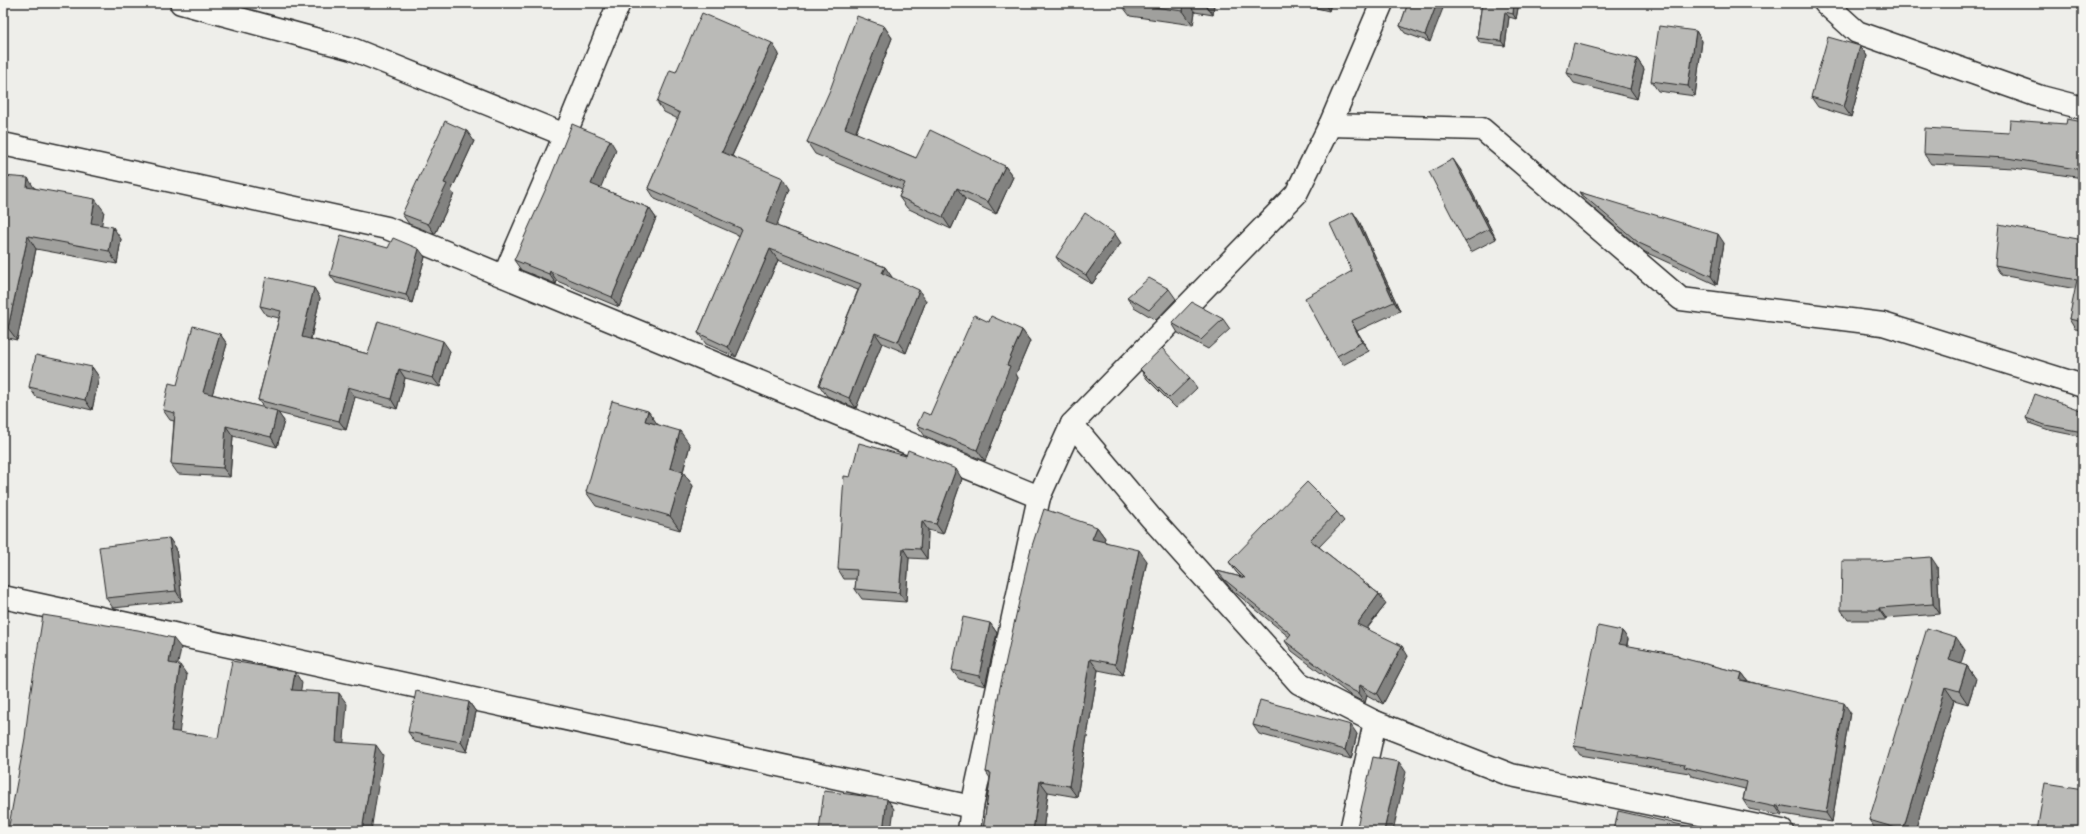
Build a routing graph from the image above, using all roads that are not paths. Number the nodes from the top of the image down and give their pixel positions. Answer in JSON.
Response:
{"nodes":[{"id":1,"x":181,"y":3,"type":"edge"},
{"id":2,"x":619,"y":3,"type":"edge"},
{"id":3,"x":1382,"y":3,"type":"edge"},
{"id":4,"x":1826,"y":3,"type":"edge"},
{"id":5,"x":2083,"y":108,"type":"edge"},
{"id":6,"x":1330,"y":125,"type":"junction"},
{"id":7,"x":565,"y":135,"type":"junction"},
{"id":8,"x":3,"y":144,"type":"edge"},
{"id":9,"x":504,"y":276,"type":"junction"},
{"id":10,"x":2083,"y":386,"type":"edge"},
{"id":11,"x":1072,"y":424,"type":"junction"},
{"id":12,"x":1039,"y":497,"type":"junction"},
{"id":13,"x":3,"y":597,"type":"edge"},
{"id":14,"x":1375,"y":722,"type":"junction"},
{"id":15,"x":972,"y":807,"type":"junction"},
{"id":16,"x":969,"y":831,"type":"edge"},
{"id":17,"x":1351,"y":831,"type":"edge"},
{"id":18,"x":1782,"y":831,"type":"edge"}],
"edges":[{"from":1,"to":7,"type":"street"},
{"from":2,"to":7,"type":"street"},
{"from":3,"to":6,"type":"street"},
{"from":4,"to":5,"type":"street"},
{"from":6,"to":10,"type":"street"},
{"from":6,"to":11,"type":"street"},
{"from":7,"to":9,"type":"street"},
{"from":8,"to":9,"type":"street"},
{"from":9,"to":12,"type":"street"},
{"from":11,"to":12,"type":"street"},
{"from":11,"to":14,"type":"street"},
{"from":12,"to":15,"type":"street"},
{"from":13,"to":15,"type":"street"},
{"from":14,"to":17,"type":"street"},
{"from":14,"to":18,"type":"street"},
{"from":15,"to":16,"type":"street"}]}
